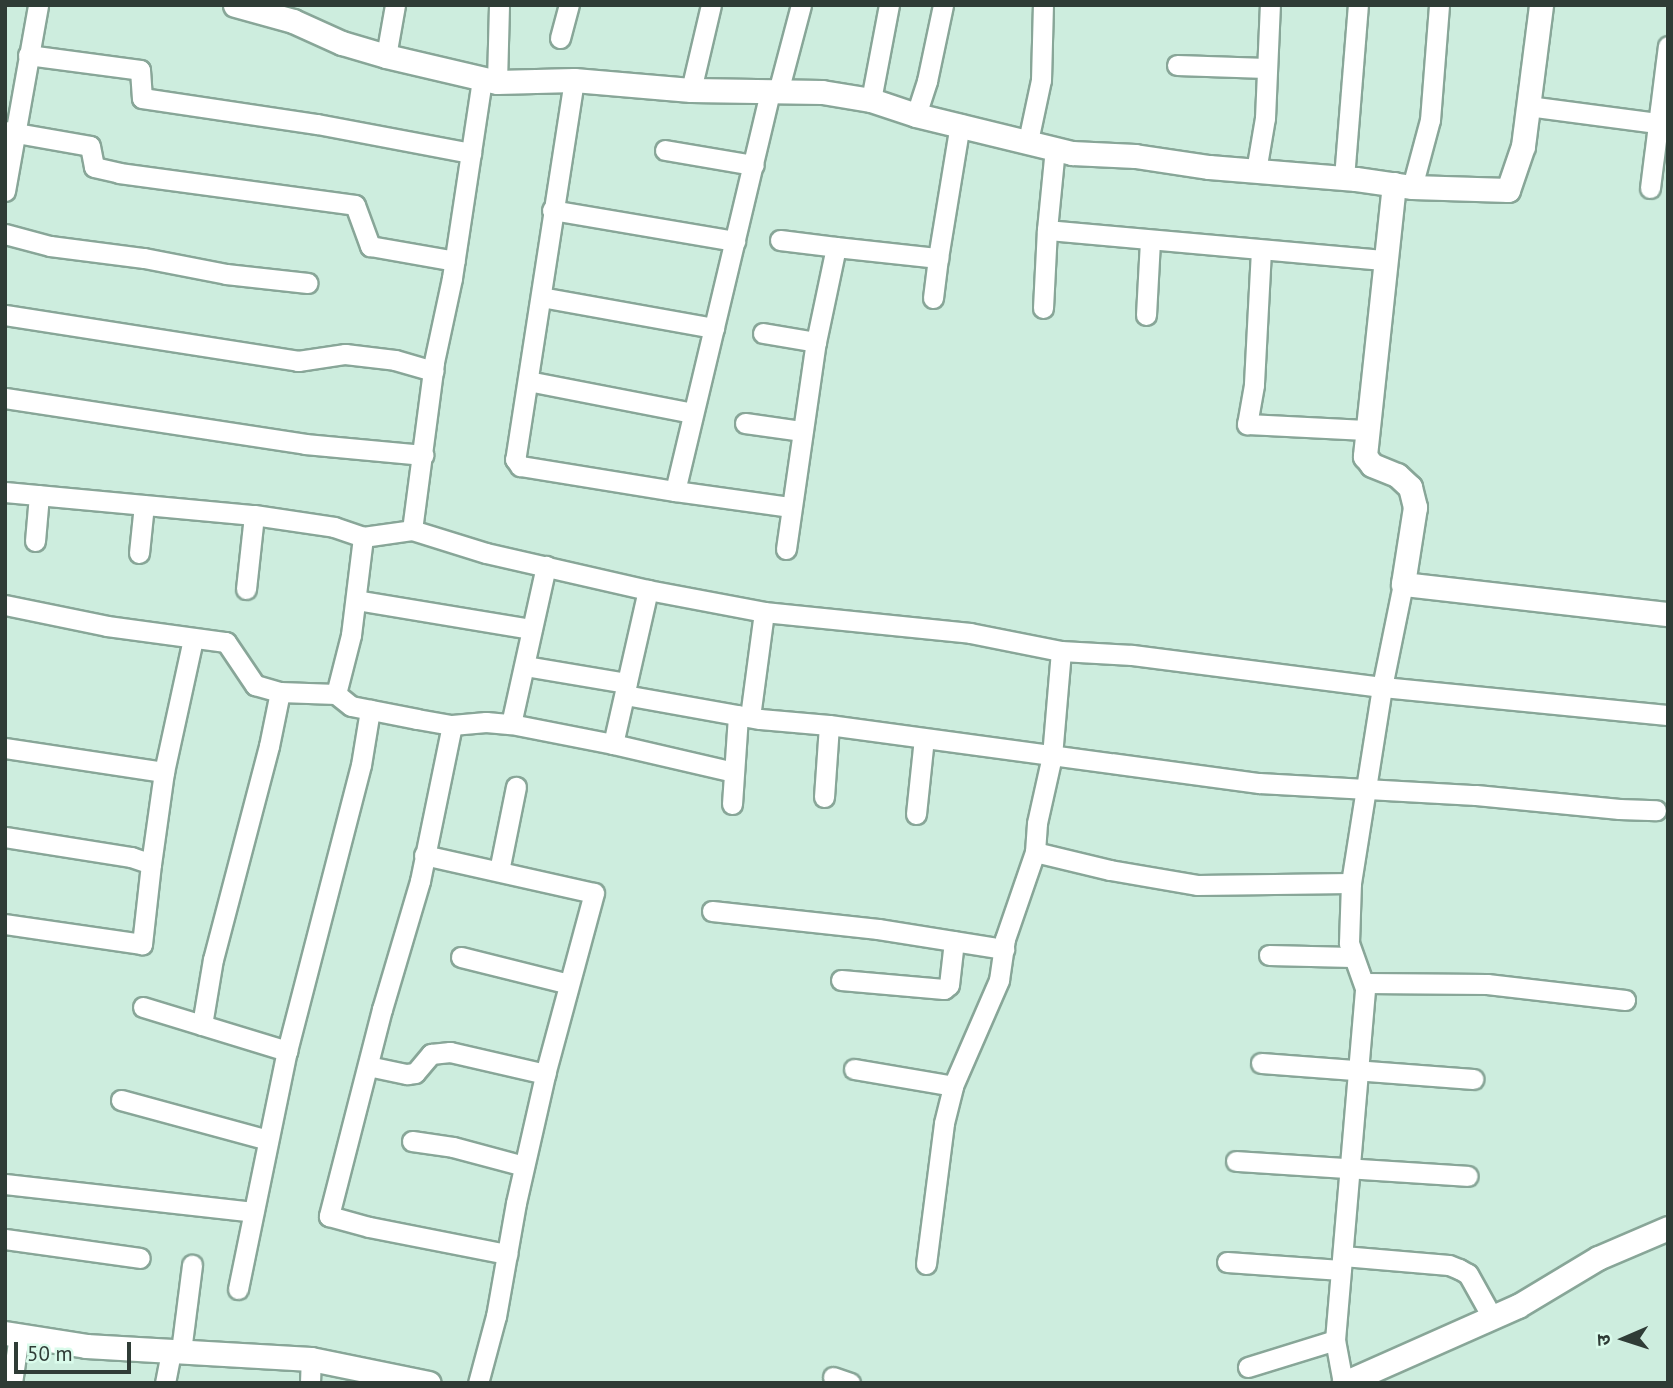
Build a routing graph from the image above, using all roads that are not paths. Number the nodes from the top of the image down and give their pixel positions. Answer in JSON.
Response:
{"nodes":[{"id":1,"x":38,"y":5,"type":"edge"},
{"id":2,"x":235,"y":5,"type":"edge"},
{"id":3,"x":395,"y":5,"type":"edge"},
{"id":4,"x":499,"y":5,"type":"edge"},
{"id":5,"x":569,"y":5,"type":"edge"},
{"id":6,"x":710,"y":5,"type":"edge"},
{"id":7,"x":801,"y":5,"type":"edge"},
{"id":8,"x":889,"y":5,"type":"edge"},
{"id":9,"x":943,"y":5,"type":"edge"},
{"id":10,"x":1042,"y":5,"type":"edge"},
{"id":11,"x":1270,"y":5,"type":"edge"},
{"id":12,"x":1357,"y":5,"type":"edge"},
{"id":13,"x":1439,"y":5,"type":"edge"},
{"id":14,"x":1541,"y":5,"type":"edge"},
{"id":15,"x":294,"y":13,"type":"edge"},
{"id":16,"x":561,"y":38,"type":"dead end"},
{"id":17,"x":1668,"y":46,"type":"edge"},
{"id":18,"x":28,"y":55,"type":"junction"},
{"id":19,"x":386,"y":56,"type":"junction"},
{"id":20,"x":1177,"y":65,"type":"dead end"},
{"id":21,"x":1266,"y":68,"type":"junction"},
{"id":22,"x":489,"y":80,"type":"junction"},
{"id":23,"x":574,"y":80,"type":"junction"},
{"id":24,"x":691,"y":90,"type":"junction"},
{"id":25,"x":774,"y":93,"type":"junction"},
{"id":26,"x":871,"y":100,"type":"junction"},
{"id":27,"x":1528,"y":106,"type":"junction"},
{"id":28,"x":916,"y":115,"type":"junction"},
{"id":29,"x":1657,"y":123,"type":"junction"},
{"id":30,"x":960,"y":124,"type":"junction"},
{"id":31,"x":10,"y":132,"type":"edge"},
{"id":32,"x":1028,"y":141,"type":"junction"},
{"id":33,"x":1055,"y":149,"type":"junction"},
{"id":34,"x":665,"y":150,"type":"dead end"},
{"id":35,"x":471,"y":153,"type":"junction"},
{"id":36,"x":754,"y":165,"type":"junction"},
{"id":37,"x":1256,"y":171,"type":"junction"},
{"id":38,"x":1344,"y":178,"type":"junction"},
{"id":39,"x":1403,"y":186,"type":"junction"},
{"id":40,"x":1650,"y":188,"type":"dead end"},
{"id":41,"x":5,"y":191,"type":"edge"},
{"id":42,"x":552,"y":210,"type":"junction"},
{"id":43,"x":1047,"y":230,"type":"junction"},
{"id":44,"x":5,"y":234,"type":"edge"},
{"id":45,"x":780,"y":240,"type":"dead end"},
{"id":46,"x":1150,"y":240,"type":"junction"},
{"id":47,"x":736,"y":241,"type":"junction"},
{"id":48,"x":836,"y":247,"type":"junction"},
{"id":49,"x":1261,"y":250,"type":"junction"},
{"id":50,"x":938,"y":258,"type":"junction"},
{"id":51,"x":1385,"y":260,"type":"junction"},
{"id":52,"x":454,"y":261,"type":"junction"},
{"id":53,"x":308,"y":283,"type":"dead end"},
{"id":54,"x":541,"y":297,"type":"junction"},
{"id":55,"x":933,"y":298,"type":"dead end"},
{"id":56,"x":1043,"y":308,"type":"dead end"},
{"id":57,"x":5,"y":315,"type":"edge"},
{"id":58,"x":1146,"y":315,"type":"dead end"},
{"id":59,"x":714,"y":328,"type":"junction"},
{"id":60,"x":762,"y":333,"type":"dead end"},
{"id":61,"x":816,"y":342,"type":"junction"},
{"id":62,"x":433,"y":372,"type":"junction"},
{"id":63,"x":528,"y":381,"type":"junction"},
{"id":64,"x":5,"y":398,"type":"edge"},
{"id":65,"x":692,"y":413,"type":"junction"},
{"id":66,"x":744,"y":423,"type":"dead end"},
{"id":67,"x":1366,"y":430,"type":"junction"},
{"id":68,"x":802,"y":431,"type":"junction"},
{"id":69,"x":423,"y":455,"type":"junction"},
{"id":70,"x":675,"y":491,"type":"junction"},
{"id":71,"x":5,"y":492,"type":"edge"},
{"id":72,"x":40,"y":495,"type":"junction"},
{"id":73,"x":144,"y":505,"type":"junction"},
{"id":74,"x":791,"y":507,"type":"junction"},
{"id":75,"x":254,"y":515,"type":"junction"},
{"id":76,"x":412,"y":530,"type":"junction"},
{"id":77,"x":363,"y":537,"type":"junction"},
{"id":78,"x":35,"y":541,"type":"dead end"},
{"id":79,"x":786,"y":549,"type":"dead end"},
{"id":80,"x":139,"y":553,"type":"dead end"},
{"id":81,"x":546,"y":566,"type":"junction"},
{"id":82,"x":1404,"y":584,"type":"junction"},
{"id":83,"x":246,"y":589,"type":"dead end"},
{"id":84,"x":648,"y":590,"type":"junction"},
{"id":85,"x":356,"y":600,"type":"junction"},
{"id":86,"x":5,"y":605,"type":"edge"},
{"id":87,"x":764,"y":612,"type":"junction"},
{"id":88,"x":1668,"y":614,"type":"edge"},
{"id":89,"x":532,"y":629,"type":"junction"},
{"id":90,"x":193,"y":639,"type":"junction"},
{"id":91,"x":1061,"y":651,"type":"junction"},
{"id":92,"x":525,"y":666,"type":"junction"},
{"id":93,"x":1382,"y":687,"type":"junction"},
{"id":94,"x":626,"y":689,"type":"junction"},
{"id":95,"x":280,"y":692,"type":"junction"},
{"id":96,"x":336,"y":694,"type":"junction"},
{"id":97,"x":370,"y":710,"type":"junction"},
{"id":98,"x":1668,"y":715,"type":"edge"},
{"id":99,"x":744,"y":716,"type":"junction"},
{"id":100,"x":511,"y":724,"type":"junction"},
{"id":101,"x":452,"y":725,"type":"junction"},
{"id":102,"x":829,"y":725,"type":"junction"},
{"id":103,"x":924,"y":738,"type":"junction"},
{"id":104,"x":613,"y":744,"type":"junction"},
{"id":105,"x":5,"y":748,"type":"edge"},
{"id":106,"x":1052,"y":756,"type":"junction"},
{"id":107,"x":164,"y":772,"type":"junction"},
{"id":108,"x":734,"y":772,"type":"junction"},
{"id":109,"x":516,"y":787,"type":"dead end"},
{"id":110,"x":1364,"y":788,"type":"junction"},
{"id":111,"x":824,"y":797,"type":"dead end"},
{"id":112,"x":732,"y":804,"type":"dead end"},
{"id":113,"x":1656,"y":810,"type":"dead end"},
{"id":114,"x":916,"y":814,"type":"dead end"},
{"id":115,"x":5,"y":837,"type":"edge"},
{"id":116,"x":1035,"y":852,"type":"junction"},
{"id":117,"x":425,"y":855,"type":"junction"},
{"id":118,"x":151,"y":864,"type":"junction"},
{"id":119,"x":499,"y":870,"type":"junction"},
{"id":120,"x":1351,"y":883,"type":"junction"},
{"id":121,"x":712,"y":911,"type":"dead end"},
{"id":122,"x":5,"y":924,"type":"edge"},
{"id":123,"x":954,"y":941,"type":"junction"},
{"id":124,"x":1004,"y":949,"type":"junction"},
{"id":125,"x":1269,"y":955,"type":"dead end"},
{"id":126,"x":461,"y":957,"type":"dead end"},
{"id":127,"x":1352,"y":957,"type":"junction"},
{"id":128,"x":841,"y":981,"type":"dead end"},
{"id":129,"x":1365,"y":983,"type":"junction"},
{"id":130,"x":569,"y":984,"type":"junction"},
{"id":131,"x":1625,"y":1000,"type":"dead end"},
{"id":132,"x":144,"y":1007,"type":"dead end"},
{"id":133,"x":202,"y":1024,"type":"junction"},
{"id":134,"x":287,"y":1051,"type":"junction"},
{"id":135,"x":1261,"y":1063,"type":"dead end"},
{"id":136,"x":368,"y":1066,"type":"junction"},
{"id":137,"x":854,"y":1069,"type":"dead end"},
{"id":138,"x":1358,"y":1070,"type":"junction"},
{"id":139,"x":545,"y":1074,"type":"junction"},
{"id":140,"x":1473,"y":1079,"type":"dead end"},
{"id":141,"x":953,"y":1086,"type":"junction"},
{"id":142,"x":121,"y":1100,"type":"dead end"},
{"id":143,"x":268,"y":1140,"type":"junction"},
{"id":144,"x":412,"y":1141,"type":"dead end"},
{"id":145,"x":1236,"y":1161,"type":"dead end"},
{"id":146,"x":524,"y":1166,"type":"junction"},
{"id":147,"x":1350,"y":1168,"type":"junction"},
{"id":148,"x":1468,"y":1176,"type":"dead end"},
{"id":149,"x":5,"y":1184,"type":"edge"},
{"id":150,"x":254,"y":1212,"type":"junction"},
{"id":151,"x":1668,"y":1228,"type":"edge"},
{"id":152,"x":5,"y":1239,"type":"edge"},
{"id":153,"x":507,"y":1254,"type":"junction"},
{"id":154,"x":140,"y":1258,"type":"dead end"},
{"id":155,"x":1227,"y":1262,"type":"dead end"},
{"id":156,"x":1342,"y":1263,"type":"junction"},
{"id":157,"x":926,"y":1264,"type":"dead end"},
{"id":158,"x":192,"y":1265,"type":"dead end"},
{"id":159,"x":238,"y":1289,"type":"dead end"},
{"id":160,"x":1492,"y":1317,"type":"junction"},
{"id":161,"x":12,"y":1334,"type":"edge"},
{"id":162,"x":1335,"y":1340,"type":"junction"},
{"id":163,"x":176,"y":1351,"type":"junction"},
{"id":164,"x":311,"y":1359,"type":"junction"},
{"id":165,"x":1248,"y":1367,"type":"dead end"},
{"id":166,"x":395,"y":1379,"type":"edge"},
{"id":167,"x":12,"y":1383,"type":"edge"},
{"id":168,"x":166,"y":1383,"type":"edge"},
{"id":169,"x":310,"y":1383,"type":"edge"},
{"id":170,"x":429,"y":1383,"type":"edge"},
{"id":171,"x":478,"y":1383,"type":"edge"},
{"id":172,"x":1343,"y":1383,"type":"edge"}],
"edges":[{"from":1,"to":18,"type":"street"},
{"from":2,"to":15,"type":"street"},
{"from":3,"to":19,"type":"street"},
{"from":4,"to":22,"type":"street"},
{"from":5,"to":16,"type":"street"},
{"from":6,"to":24,"type":"street"},
{"from":7,"to":25,"type":"street"},
{"from":8,"to":26,"type":"street"},
{"from":9,"to":28,"type":"street"},
{"from":10,"to":32,"type":"street"},
{"from":11,"to":21,"type":"street"},
{"from":12,"to":38,"type":"street"},
{"from":13,"to":39,"type":"street"},
{"from":14,"to":27,"type":"street"},
{"from":15,"to":19,"type":"street"},
{"from":17,"to":29,"type":"street"},
{"from":18,"to":31,"type":"street"},
{"from":18,"to":35,"type":"street"},
{"from":19,"to":22,"type":"street"},
{"from":20,"to":21,"type":"street"},
{"from":21,"to":37,"type":"street"},
{"from":22,"to":23,"type":"street"},
{"from":22,"to":35,"type":"street"},
{"from":23,"to":24,"type":"street"},
{"from":23,"to":42,"type":"street"},
{"from":24,"to":25,"type":"street"},
{"from":25,"to":26,"type":"street"},
{"from":25,"to":36,"type":"street"},
{"from":26,"to":28,"type":"street"},
{"from":27,"to":29,"type":"street"},
{"from":27,"to":39,"type":"street"},
{"from":28,"to":30,"type":"street"},
{"from":29,"to":40,"type":"street"},
{"from":30,"to":32,"type":"street"},
{"from":30,"to":50,"type":"street"},
{"from":31,"to":41,"type":"street"},
{"from":31,"to":52,"type":"street"},
{"from":32,"to":33,"type":"street"},
{"from":33,"to":37,"type":"street"},
{"from":33,"to":43,"type":"street"},
{"from":34,"to":36,"type":"street"},
{"from":35,"to":52,"type":"street"},
{"from":36,"to":47,"type":"street"},
{"from":37,"to":38,"type":"street"},
{"from":38,"to":39,"type":"street"},
{"from":39,"to":51,"type":"street"},
{"from":42,"to":47,"type":"street"},
{"from":42,"to":54,"type":"street"},
{"from":43,"to":46,"type":"street"},
{"from":43,"to":56,"type":"street"},
{"from":44,"to":53,"type":"street"},
{"from":45,"to":48,"type":"street"},
{"from":46,"to":49,"type":"street"},
{"from":46,"to":58,"type":"street"},
{"from":47,"to":59,"type":"street"},
{"from":48,"to":50,"type":"street"},
{"from":48,"to":61,"type":"street"},
{"from":49,"to":51,"type":"street"},
{"from":49,"to":67,"type":"street"},
{"from":50,"to":55,"type":"street"},
{"from":51,"to":67,"type":"street"},
{"from":52,"to":62,"type":"street"},
{"from":54,"to":59,"type":"street"},
{"from":54,"to":63,"type":"street"},
{"from":57,"to":62,"type":"street"},
{"from":59,"to":65,"type":"street"},
{"from":60,"to":61,"type":"street"},
{"from":61,"to":68,"type":"street"},
{"from":62,"to":69,"type":"street"},
{"from":63,"to":65,"type":"street"},
{"from":63,"to":70,"type":"street"},
{"from":64,"to":69,"type":"street"},
{"from":65,"to":70,"type":"street"},
{"from":66,"to":68,"type":"street"},
{"from":67,"to":82,"type":"street"},
{"from":68,"to":74,"type":"street"},
{"from":69,"to":76,"type":"street"},
{"from":70,"to":74,"type":"street"},
{"from":71,"to":72,"type":"street"},
{"from":72,"to":73,"type":"street"},
{"from":72,"to":78,"type":"street"},
{"from":73,"to":75,"type":"street"},
{"from":73,"to":80,"type":"street"},
{"from":74,"to":79,"type":"street"},
{"from":75,"to":77,"type":"street"},
{"from":75,"to":83,"type":"street"},
{"from":76,"to":77,"type":"street"},
{"from":76,"to":81,"type":"street"},
{"from":77,"to":85,"type":"street"},
{"from":81,"to":84,"type":"street"},
{"from":81,"to":89,"type":"street"},
{"from":82,"to":88,"type":"street"},
{"from":82,"to":93,"type":"street"},
{"from":84,"to":87,"type":"street"},
{"from":84,"to":94,"type":"street"},
{"from":85,"to":89,"type":"street"},
{"from":85,"to":96,"type":"street"},
{"from":86,"to":90,"type":"street"},
{"from":87,"to":91,"type":"street"},
{"from":87,"to":99,"type":"street"},
{"from":89,"to":92,"type":"street"},
{"from":90,"to":95,"type":"street"},
{"from":90,"to":107,"type":"street"},
{"from":91,"to":93,"type":"street"},
{"from":91,"to":106,"type":"street"},
{"from":92,"to":94,"type":"street"},
{"from":92,"to":100,"type":"street"},
{"from":93,"to":98,"type":"street"},
{"from":93,"to":110,"type":"street"},
{"from":94,"to":99,"type":"street"},
{"from":94,"to":104,"type":"street"},
{"from":95,"to":96,"type":"street"},
{"from":95,"to":133,"type":"street"},
{"from":96,"to":97,"type":"street"},
{"from":97,"to":101,"type":"street"},
{"from":97,"to":134,"type":"street"},
{"from":99,"to":102,"type":"street"},
{"from":99,"to":108,"type":"street"},
{"from":100,"to":101,"type":"street"},
{"from":100,"to":104,"type":"street"},
{"from":101,"to":117,"type":"street"},
{"from":102,"to":103,"type":"street"},
{"from":102,"to":111,"type":"street"},
{"from":103,"to":106,"type":"street"},
{"from":103,"to":114,"type":"street"},
{"from":104,"to":108,"type":"street"},
{"from":105,"to":107,"type":"street"},
{"from":106,"to":110,"type":"street"},
{"from":106,"to":116,"type":"street"},
{"from":107,"to":118,"type":"street"},
{"from":108,"to":112,"type":"street"},
{"from":109,"to":119,"type":"street"},
{"from":110,"to":113,"type":"street"},
{"from":110,"to":120,"type":"street"},
{"from":115,"to":118,"type":"street"},
{"from":116,"to":120,"type":"street"},
{"from":116,"to":124,"type":"street"},
{"from":117,"to":119,"type":"street"},
{"from":117,"to":136,"type":"street"},
{"from":118,"to":122,"type":"street"},
{"from":119,"to":130,"type":"street"},
{"from":120,"to":127,"type":"street"},
{"from":121,"to":123,"type":"street"},
{"from":123,"to":124,"type":"street"},
{"from":123,"to":128,"type":"street"},
{"from":124,"to":141,"type":"street"},
{"from":125,"to":127,"type":"street"},
{"from":126,"to":130,"type":"street"},
{"from":127,"to":129,"type":"street"},
{"from":129,"to":131,"type":"street"},
{"from":129,"to":138,"type":"street"},
{"from":130,"to":139,"type":"street"},
{"from":132,"to":133,"type":"street"},
{"from":133,"to":134,"type":"street"},
{"from":134,"to":143,"type":"street"},
{"from":135,"to":138,"type":"street"},
{"from":136,"to":139,"type":"street"},
{"from":136,"to":153,"type":"street"},
{"from":137,"to":141,"type":"street"},
{"from":138,"to":140,"type":"street"},
{"from":138,"to":147,"type":"street"},
{"from":139,"to":146,"type":"street"},
{"from":141,"to":157,"type":"street"},
{"from":142,"to":143,"type":"street"},
{"from":143,"to":150,"type":"street"},
{"from":144,"to":146,"type":"street"},
{"from":145,"to":147,"type":"street"},
{"from":146,"to":153,"type":"street"},
{"from":147,"to":148,"type":"street"},
{"from":147,"to":156,"type":"street"},
{"from":149,"to":150,"type":"street"},
{"from":150,"to":159,"type":"street"},
{"from":151,"to":160,"type":"street"},
{"from":152,"to":154,"type":"street"},
{"from":153,"to":171,"type":"street"},
{"from":155,"to":156,"type":"street"},
{"from":156,"to":160,"type":"street"},
{"from":156,"to":162,"type":"street"},
{"from":158,"to":163,"type":"street"},
{"from":160,"to":172,"type":"street"},
{"from":161,"to":163,"type":"street"},
{"from":161,"to":167,"type":"street"},
{"from":162,"to":165,"type":"street"},
{"from":162,"to":172,"type":"street"},
{"from":163,"to":164,"type":"street"},
{"from":163,"to":168,"type":"street"},
{"from":164,"to":166,"type":"street"},
{"from":164,"to":169,"type":"street"},
{"from":166,"to":170,"type":"street"}]}
